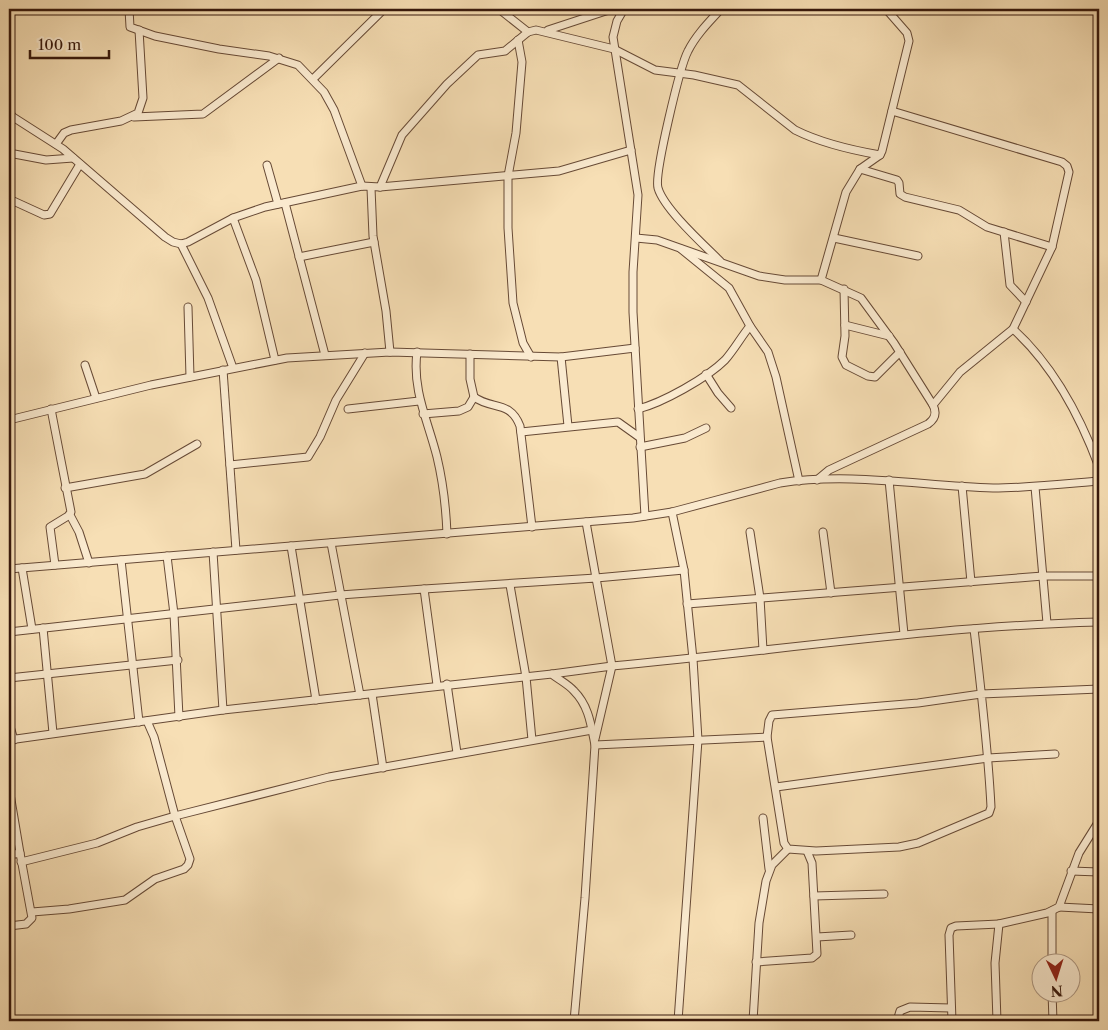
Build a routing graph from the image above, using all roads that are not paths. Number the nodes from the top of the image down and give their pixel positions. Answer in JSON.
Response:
{"nodes":[{"id":1,"x":129,"y":9,"type":"edge"},
{"id":2,"x":384,"y":9,"type":"edge"},
{"id":3,"x":499,"y":9,"type":"edge"},
{"id":4,"x":612,"y":9,"type":"edge"},
{"id":5,"x":624,"y":9,"type":"edge"},
{"id":6,"x":721,"y":9,"type":"edge"},
{"id":7,"x":886,"y":9,"type":"edge"},
{"id":8,"x":139,"y":30,"type":"junction"},
{"id":9,"x":545,"y":31,"type":"junction"},
{"id":10,"x":528,"y":32,"type":"junction"},
{"id":11,"x":518,"y":40,"type":"junction"},
{"id":12,"x":614,"y":49,"type":"junction"},
{"id":13,"x":279,"y":58,"type":"junction"},
{"id":14,"x":680,"y":73,"type":"junction"},
{"id":15,"x":313,"y":79,"type":"junction"},
{"id":16,"x":892,"y":111,"type":"junction"},
{"id":17,"x":9,"y":112,"type":"edge"},
{"id":18,"x":133,"y":117,"type":"junction"},
{"id":19,"x":56,"y":144,"type":"junction"},
{"id":20,"x":631,"y":150,"type":"junction"},
{"id":21,"x":9,"y":153,"type":"edge"},
{"id":22,"x":880,"y":155,"type":"junction"},
{"id":23,"x":73,"y":158,"type":"junction"},
{"id":24,"x":80,"y":164,"type":"junction"},
{"id":25,"x":267,"y":165,"type":"dead end"},
{"id":26,"x":860,"y":169,"type":"junction"},
{"id":27,"x":508,"y":176,"type":"junction"},
{"id":28,"x":362,"y":186,"type":"junction"},
{"id":29,"x":380,"y":187,"type":"junction"},
{"id":30,"x":371,"y":188,"type":"junction"},
{"id":31,"x":9,"y":199,"type":"edge"},
{"id":32,"x":282,"y":203,"type":"junction"},
{"id":33,"x":233,"y":218,"type":"junction"},
{"id":34,"x":1004,"y":232,"type":"junction"},
{"id":35,"x":636,"y":238,"type":"junction"},
{"id":36,"x":834,"y":238,"type":"junction"},
{"id":37,"x":374,"y":242,"type":"junction"},
{"id":38,"x":181,"y":244,"type":"junction"},
{"id":39,"x":1052,"y":247,"type":"junction"},
{"id":40,"x":682,"y":249,"type":"junction"},
{"id":41,"x":918,"y":256,"type":"dead end"},
{"id":42,"x":299,"y":257,"type":"junction"},
{"id":43,"x":720,"y":261,"type":"junction"},
{"id":44,"x":820,"y":280,"type":"junction"},
{"id":45,"x":844,"y":289,"type":"junction"},
{"id":46,"x":1026,"y":302,"type":"junction"},
{"id":47,"x":188,"y":307,"type":"dead end"},
{"id":48,"x":845,"y":325,"type":"junction"},
{"id":49,"x":750,"y":326,"type":"junction"},
{"id":50,"x":1013,"y":329,"type":"junction"},
{"id":51,"x":890,"y":336,"type":"junction"},
{"id":52,"x":635,"y":348,"type":"junction"},
{"id":53,"x":390,"y":352,"type":"junction"},
{"id":54,"x":417,"y":352,"type":"junction"},
{"id":55,"x":900,"y":352,"type":"junction"},
{"id":56,"x":365,"y":353,"type":"junction"},
{"id":57,"x":470,"y":354,"type":"junction"},
{"id":58,"x":325,"y":355,"type":"junction"},
{"id":59,"x":531,"y":357,"type":"junction"},
{"id":60,"x":561,"y":357,"type":"junction"},
{"id":61,"x":276,"y":360,"type":"junction"},
{"id":62,"x":85,"y":365,"type":"dead end"},
{"id":63,"x":234,"y":368,"type":"junction"},
{"id":64,"x":223,"y":370,"type":"junction"},
{"id":65,"x":706,"y":374,"type":"junction"},
{"id":66,"x":190,"y":377,"type":"junction"},
{"id":67,"x":474,"y":397,"type":"junction"},
{"id":68,"x":96,"y":398,"type":"junction"},
{"id":69,"x":420,"y":401,"type":"junction"},
{"id":70,"x":933,"y":405,"type":"junction"},
{"id":71,"x":731,"y":408,"type":"dead end"},
{"id":72,"x":51,"y":409,"type":"junction"},
{"id":73,"x":348,"y":409,"type":"dead end"},
{"id":74,"x":638,"y":409,"type":"junction"},
{"id":75,"x":422,"y":414,"type":"junction"},
{"id":76,"x":9,"y":420,"type":"edge"},
{"id":77,"x":568,"y":426,"type":"junction"},
{"id":78,"x":706,"y":428,"type":"dead end"},
{"id":79,"x":521,"y":432,"type":"junction"},
{"id":80,"x":640,"y":436,"type":"junction"},
{"id":81,"x":197,"y":444,"type":"dead end"},
{"id":82,"x":640,"y":448,"type":"junction"},
{"id":83,"x":230,"y":465,"type":"junction"},
{"id":84,"x":1099,"y":467,"type":"edge"},
{"id":85,"x":817,"y":480,"type":"junction"},
{"id":86,"x":889,"y":480,"type":"junction"},
{"id":87,"x":799,"y":481,"type":"junction"},
{"id":88,"x":1099,"y":481,"type":"edge"},
{"id":89,"x":962,"y":486,"type":"junction"},
{"id":90,"x":1035,"y":487,"type":"junction"},
{"id":91,"x":65,"y":488,"type":"junction"},
{"id":92,"x":672,"y":512,"type":"junction"},
{"id":93,"x":70,"y":515,"type":"junction"},
{"id":94,"x":645,"y":516,"type":"junction"},
{"id":95,"x":586,"y":522,"type":"junction"},
{"id":96,"x":532,"y":527,"type":"junction"},
{"id":97,"x":750,"y":532,"type":"dead end"},
{"id":98,"x":822,"y":532,"type":"dead end"},
{"id":99,"x":448,"y":534,"type":"junction"},
{"id":100,"x":331,"y":543,"type":"junction"},
{"id":101,"x":291,"y":546,"type":"junction"},
{"id":102,"x":236,"y":550,"type":"junction"},
{"id":103,"x":213,"y":552,"type":"junction"},
{"id":104,"x":167,"y":556,"type":"junction"},
{"id":105,"x":121,"y":560,"type":"junction"},
{"id":106,"x":89,"y":563,"type":"junction"},
{"id":107,"x":54,"y":566,"type":"junction"},
{"id":108,"x":22,"y":568,"type":"junction"},
{"id":109,"x":9,"y":569,"type":"edge"},
{"id":110,"x":684,"y":570,"type":"junction"},
{"id":111,"x":1043,"y":576,"type":"junction"},
{"id":112,"x":1099,"y":576,"type":"edge"},
{"id":113,"x":596,"y":578,"type":"junction"},
{"id":114,"x":971,"y":582,"type":"junction"},
{"id":115,"x":510,"y":585,"type":"junction"},
{"id":116,"x":900,"y":588,"type":"junction"},
{"id":117,"x":424,"y":589,"type":"junction"},
{"id":118,"x":831,"y":593,"type":"junction"},
{"id":119,"x":340,"y":595,"type":"junction"},
{"id":120,"x":760,"y":598,"type":"junction"},
{"id":121,"x":299,"y":600,"type":"junction"},
{"id":122,"x":687,"y":604,"type":"junction"},
{"id":123,"x":216,"y":609,"type":"junction"},
{"id":124,"x":174,"y":614,"type":"junction"},
{"id":125,"x":129,"y":619,"type":"junction"},
{"id":126,"x":1099,"y":622,"type":"edge"},
{"id":127,"x":1047,"y":623,"type":"junction"},
{"id":128,"x":43,"y":628,"type":"junction"},
{"id":129,"x":32,"y":629,"type":"junction"},
{"id":130,"x":974,"y":629,"type":"junction"},
{"id":131,"x":9,"y":632,"type":"edge"},
{"id":132,"x":904,"y":634,"type":"junction"},
{"id":133,"x":763,"y":650,"type":"junction"},
{"id":134,"x":693,"y":658,"type":"junction"},
{"id":135,"x":178,"y":660,"type":"junction"},
{"id":136,"x":134,"y":665,"type":"junction"},
{"id":137,"x":612,"y":666,"type":"junction"},
{"id":138,"x":552,"y":674,"type":"junction"},
{"id":139,"x":48,"y":675,"type":"junction"},
{"id":140,"x":526,"y":676,"type":"junction"},
{"id":141,"x":9,"y":678,"type":"edge"},
{"id":142,"x":448,"y":684,"type":"junction"},
{"id":143,"x":437,"y":685,"type":"junction"},
{"id":144,"x":1099,"y":689,"type":"edge"},
{"id":145,"x":372,"y":694,"type":"junction"},
{"id":146,"x":981,"y":694,"type":"junction"},
{"id":147,"x":360,"y":695,"type":"junction"},
{"id":148,"x":316,"y":700,"type":"junction"},
{"id":149,"x":223,"y":710,"type":"junction"},
{"id":150,"x":179,"y":717,"type":"junction"},
{"id":151,"x":143,"y":722,"type":"junction"},
{"id":152,"x":9,"y":723,"type":"edge"},
{"id":153,"x":592,"y":730,"type":"junction"},
{"id":154,"x":53,"y":734,"type":"junction"},
{"id":155,"x":767,"y":737,"type":"junction"},
{"id":156,"x":11,"y":740,"type":"edge"},
{"id":157,"x":532,"y":740,"type":"junction"},
{"id":158,"x":698,"y":740,"type":"junction"},
{"id":159,"x":594,"y":743,"type":"junction"},
{"id":160,"x":457,"y":753,"type":"junction"},
{"id":161,"x":1055,"y":754,"type":"dead end"},
{"id":162,"x":988,"y":758,"type":"junction"},
{"id":163,"x":383,"y":768,"type":"junction"},
{"id":164,"x":776,"y":787,"type":"junction"},
{"id":165,"x":9,"y":788,"type":"edge"},
{"id":166,"x":175,"y":816,"type":"junction"},
{"id":167,"x":763,"y":818,"type":"dead end"},
{"id":168,"x":1099,"y":821,"type":"edge"},
{"id":169,"x":788,"y":848,"type":"junction"},
{"id":170,"x":807,"y":851,"type":"junction"},
{"id":171,"x":20,"y":853,"type":"junction"},
{"id":172,"x":9,"y":855,"type":"edge"},
{"id":173,"x":21,"y":862,"type":"junction"},
{"id":174,"x":769,"y":870,"type":"junction"},
{"id":175,"x":1071,"y":871,"type":"junction"},
{"id":176,"x":1099,"y":872,"type":"edge"},
{"id":177,"x":884,"y":894,"type":"dead end"},
{"id":178,"x":814,"y":896,"type":"junction"},
{"id":179,"x":1055,"y":909,"type":"junction"},
{"id":180,"x":1099,"y":910,"type":"edge"},
{"id":181,"x":32,"y":912,"type":"junction"},
{"id":182,"x":999,"y":924,"type":"junction"},
{"id":183,"x":9,"y":926,"type":"edge"},
{"id":184,"x":850,"y":935,"type":"dead end"},
{"id":185,"x":816,"y":937,"type":"junction"},
{"id":186,"x":1053,"y":952,"type":"edge"},
{"id":187,"x":756,"y":962,"type":"junction"},
{"id":188,"x":1052,"y":1002,"type":"edge"},
{"id":189,"x":952,"y":1008,"type":"junction"},
{"id":190,"x":574,"y":1021,"type":"edge"},
{"id":191,"x":678,"y":1021,"type":"edge"},
{"id":192,"x":752,"y":1021,"type":"edge"},
{"id":193,"x":897,"y":1021,"type":"edge"},
{"id":194,"x":952,"y":1021,"type":"edge"},
{"id":195,"x":997,"y":1021,"type":"edge"},
{"id":196,"x":1053,"y":1021,"type":"edge"}],
"edges":[{"from":1,"to":8,"type":"street"},
{"from":2,"to":15,"type":"street"},
{"from":3,"to":10,"type":"street"},
{"from":4,"to":9,"type":"street"},
{"from":5,"to":12,"type":"street"},
{"from":6,"to":14,"type":"street"},
{"from":7,"to":16,"type":"street"},
{"from":8,"to":13,"type":"street"},
{"from":8,"to":18,"type":"street"},
{"from":9,"to":10,"type":"street"},
{"from":9,"to":12,"type":"street"},
{"from":10,"to":11,"type":"street"},
{"from":11,"to":27,"type":"street"},
{"from":11,"to":29,"type":"street"},
{"from":12,"to":14,"type":"street"},
{"from":12,"to":20,"type":"street"},
{"from":13,"to":15,"type":"street"},
{"from":13,"to":18,"type":"street"},
{"from":14,"to":22,"type":"street"},
{"from":14,"to":43,"type":"street"},
{"from":15,"to":28,"type":"street"},
{"from":16,"to":22,"type":"street"},
{"from":16,"to":39,"type":"street"},
{"from":17,"to":19,"type":"street"},
{"from":18,"to":19,"type":"street"},
{"from":19,"to":23,"type":"street"},
{"from":20,"to":27,"type":"street"},
{"from":20,"to":35,"type":"street"},
{"from":21,"to":23,"type":"street"},
{"from":22,"to":26,"type":"street"},
{"from":23,"to":24,"type":"street"},
{"from":24,"to":31,"type":"street"},
{"from":24,"to":38,"type":"street"},
{"from":25,"to":32,"type":"street"},
{"from":26,"to":34,"type":"street"},
{"from":26,"to":36,"type":"street"},
{"from":27,"to":29,"type":"street"},
{"from":27,"to":59,"type":"street"},
{"from":28,"to":30,"type":"street"},
{"from":28,"to":32,"type":"street"},
{"from":29,"to":30,"type":"street"},
{"from":30,"to":37,"type":"street"},
{"from":32,"to":33,"type":"street"},
{"from":32,"to":42,"type":"street"},
{"from":33,"to":38,"type":"street"},
{"from":33,"to":61,"type":"street"},
{"from":34,"to":39,"type":"street"},
{"from":34,"to":46,"type":"street"},
{"from":35,"to":40,"type":"street"},
{"from":35,"to":52,"type":"street"},
{"from":36,"to":41,"type":"street"},
{"from":36,"to":44,"type":"street"},
{"from":37,"to":42,"type":"street"},
{"from":37,"to":53,"type":"street"},
{"from":38,"to":63,"type":"street"},
{"from":39,"to":46,"type":"street"},
{"from":40,"to":43,"type":"street"},
{"from":40,"to":49,"type":"street"},
{"from":42,"to":58,"type":"street"},
{"from":43,"to":44,"type":"street"},
{"from":44,"to":45,"type":"street"},
{"from":45,"to":48,"type":"street"},
{"from":45,"to":51,"type":"street"},
{"from":46,"to":50,"type":"street"},
{"from":47,"to":66,"type":"street"},
{"from":48,"to":51,"type":"street"},
{"from":48,"to":55,"type":"street"},
{"from":49,"to":65,"type":"street"},
{"from":49,"to":87,"type":"street"},
{"from":50,"to":70,"type":"street"},
{"from":50,"to":84,"type":"street"},
{"from":51,"to":55,"type":"street"},
{"from":52,"to":60,"type":"street"},
{"from":52,"to":74,"type":"street"},
{"from":53,"to":54,"type":"street"},
{"from":53,"to":56,"type":"street"},
{"from":54,"to":57,"type":"street"},
{"from":54,"to":69,"type":"street"},
{"from":55,"to":70,"type":"street"},
{"from":56,"to":58,"type":"street"},
{"from":56,"to":83,"type":"street"},
{"from":57,"to":59,"type":"street"},
{"from":57,"to":67,"type":"street"},
{"from":58,"to":61,"type":"street"},
{"from":59,"to":60,"type":"street"},
{"from":60,"to":77,"type":"street"},
{"from":61,"to":63,"type":"street"},
{"from":62,"to":68,"type":"street"},
{"from":63,"to":64,"type":"street"},
{"from":64,"to":66,"type":"street"},
{"from":64,"to":83,"type":"street"},
{"from":65,"to":71,"type":"street"},
{"from":65,"to":74,"type":"street"},
{"from":66,"to":68,"type":"street"},
{"from":67,"to":75,"type":"street"},
{"from":67,"to":79,"type":"street"},
{"from":68,"to":72,"type":"street"},
{"from":69,"to":73,"type":"street"},
{"from":69,"to":75,"type":"street"},
{"from":70,"to":85,"type":"street"},
{"from":72,"to":76,"type":"street"},
{"from":72,"to":91,"type":"street"},
{"from":74,"to":80,"type":"street"},
{"from":75,"to":99,"type":"street"},
{"from":77,"to":79,"type":"street"},
{"from":77,"to":80,"type":"street"},
{"from":78,"to":82,"type":"street"},
{"from":79,"to":96,"type":"street"},
{"from":80,"to":82,"type":"street"},
{"from":81,"to":91,"type":"street"},
{"from":82,"to":94,"type":"street"},
{"from":83,"to":102,"type":"street"},
{"from":85,"to":86,"type":"street"},
{"from":85,"to":87,"type":"street"},
{"from":86,"to":89,"type":"street"},
{"from":86,"to":116,"type":"street"},
{"from":87,"to":92,"type":"street"},
{"from":88,"to":90,"type":"street"},
{"from":89,"to":90,"type":"street"},
{"from":89,"to":114,"type":"street"},
{"from":90,"to":111,"type":"street"},
{"from":91,"to":93,"type":"street"},
{"from":92,"to":94,"type":"street"},
{"from":92,"to":110,"type":"street"},
{"from":93,"to":106,"type":"street"},
{"from":93,"to":107,"type":"street"},
{"from":94,"to":95,"type":"street"},
{"from":95,"to":96,"type":"street"},
{"from":95,"to":113,"type":"street"},
{"from":96,"to":99,"type":"street"},
{"from":97,"to":120,"type":"street"},
{"from":98,"to":118,"type":"street"},
{"from":99,"to":100,"type":"street"},
{"from":100,"to":101,"type":"street"},
{"from":100,"to":119,"type":"street"},
{"from":101,"to":102,"type":"street"},
{"from":101,"to":121,"type":"street"},
{"from":102,"to":103,"type":"street"},
{"from":103,"to":104,"type":"street"},
{"from":103,"to":123,"type":"street"},
{"from":104,"to":105,"type":"street"},
{"from":104,"to":124,"type":"street"},
{"from":105,"to":106,"type":"street"},
{"from":105,"to":125,"type":"street"},
{"from":106,"to":107,"type":"street"},
{"from":107,"to":108,"type":"street"},
{"from":108,"to":109,"type":"street"},
{"from":108,"to":129,"type":"street"},
{"from":110,"to":113,"type":"street"},
{"from":110,"to":122,"type":"street"},
{"from":111,"to":112,"type":"street"},
{"from":111,"to":114,"type":"street"},
{"from":111,"to":127,"type":"street"},
{"from":113,"to":115,"type":"street"},
{"from":113,"to":137,"type":"street"},
{"from":114,"to":116,"type":"street"},
{"from":115,"to":117,"type":"street"},
{"from":115,"to":140,"type":"street"},
{"from":116,"to":118,"type":"street"},
{"from":116,"to":132,"type":"street"},
{"from":117,"to":119,"type":"street"},
{"from":117,"to":143,"type":"street"},
{"from":118,"to":120,"type":"street"},
{"from":119,"to":121,"type":"street"},
{"from":119,"to":147,"type":"street"},
{"from":120,"to":122,"type":"street"},
{"from":120,"to":133,"type":"street"},
{"from":121,"to":123,"type":"street"},
{"from":121,"to":148,"type":"street"},
{"from":122,"to":134,"type":"street"},
{"from":123,"to":124,"type":"street"},
{"from":123,"to":149,"type":"street"},
{"from":124,"to":125,"type":"street"},
{"from":124,"to":135,"type":"street"},
{"from":125,"to":128,"type":"street"},
{"from":125,"to":136,"type":"street"},
{"from":126,"to":127,"type":"street"},
{"from":127,"to":130,"type":"street"},
{"from":128,"to":129,"type":"street"},
{"from":128,"to":139,"type":"street"},
{"from":129,"to":131,"type":"street"},
{"from":130,"to":132,"type":"street"},
{"from":130,"to":146,"type":"street"},
{"from":132,"to":133,"type":"street"},
{"from":133,"to":134,"type":"street"},
{"from":134,"to":137,"type":"street"},
{"from":134,"to":158,"type":"street"},
{"from":135,"to":136,"type":"street"},
{"from":135,"to":150,"type":"street"},
{"from":136,"to":139,"type":"street"},
{"from":136,"to":151,"type":"street"},
{"from":137,"to":138,"type":"street"},
{"from":137,"to":159,"type":"street"},
{"from":138,"to":140,"type":"street"},
{"from":138,"to":153,"type":"street"},
{"from":139,"to":141,"type":"street"},
{"from":139,"to":154,"type":"street"},
{"from":140,"to":142,"type":"street"},
{"from":140,"to":157,"type":"street"},
{"from":142,"to":143,"type":"street"},
{"from":142,"to":160,"type":"street"},
{"from":143,"to":145,"type":"street"},
{"from":144,"to":146,"type":"street"},
{"from":145,"to":147,"type":"street"},
{"from":145,"to":163,"type":"street"},
{"from":146,"to":155,"type":"street"},
{"from":146,"to":162,"type":"street"},
{"from":147,"to":148,"type":"street"},
{"from":148,"to":149,"type":"street"},
{"from":149,"to":150,"type":"street"},
{"from":150,"to":151,"type":"street"},
{"from":151,"to":154,"type":"street"},
{"from":151,"to":166,"type":"street"},
{"from":152,"to":156,"type":"street"},
{"from":153,"to":157,"type":"street"},
{"from":153,"to":159,"type":"street"},
{"from":154,"to":156,"type":"street"},
{"from":155,"to":158,"type":"street"},
{"from":155,"to":164,"type":"street"},
{"from":157,"to":160,"type":"street"},
{"from":158,"to":159,"type":"street"},
{"from":158,"to":191,"type":"street"},
{"from":159,"to":190,"type":"street"},
{"from":160,"to":163,"type":"street"},
{"from":161,"to":162,"type":"street"},
{"from":162,"to":164,"type":"street"},
{"from":162,"to":170,"type":"street"},
{"from":163,"to":166,"type":"street"},
{"from":164,"to":169,"type":"street"},
{"from":165,"to":171,"type":"street"},
{"from":166,"to":173,"type":"street"},
{"from":166,"to":181,"type":"street"},
{"from":167,"to":174,"type":"street"},
{"from":168,"to":175,"type":"street"},
{"from":169,"to":170,"type":"street"},
{"from":169,"to":174,"type":"street"},
{"from":170,"to":178,"type":"street"},
{"from":171,"to":172,"type":"street"},
{"from":171,"to":173,"type":"street"},
{"from":173,"to":181,"type":"street"},
{"from":174,"to":187,"type":"street"},
{"from":175,"to":176,"type":"street"},
{"from":175,"to":179,"type":"street"},
{"from":177,"to":178,"type":"street"},
{"from":178,"to":185,"type":"street"},
{"from":179,"to":180,"type":"street"},
{"from":179,"to":182,"type":"street"},
{"from":179,"to":186,"type":"street"},
{"from":181,"to":183,"type":"street"},
{"from":182,"to":189,"type":"street"},
{"from":182,"to":195,"type":"street"},
{"from":184,"to":185,"type":"street"},
{"from":185,"to":187,"type":"street"},
{"from":187,"to":192,"type":"street"},
{"from":188,"to":196,"type":"street"},
{"from":189,"to":193,"type":"street"},
{"from":189,"to":194,"type":"street"}]}
